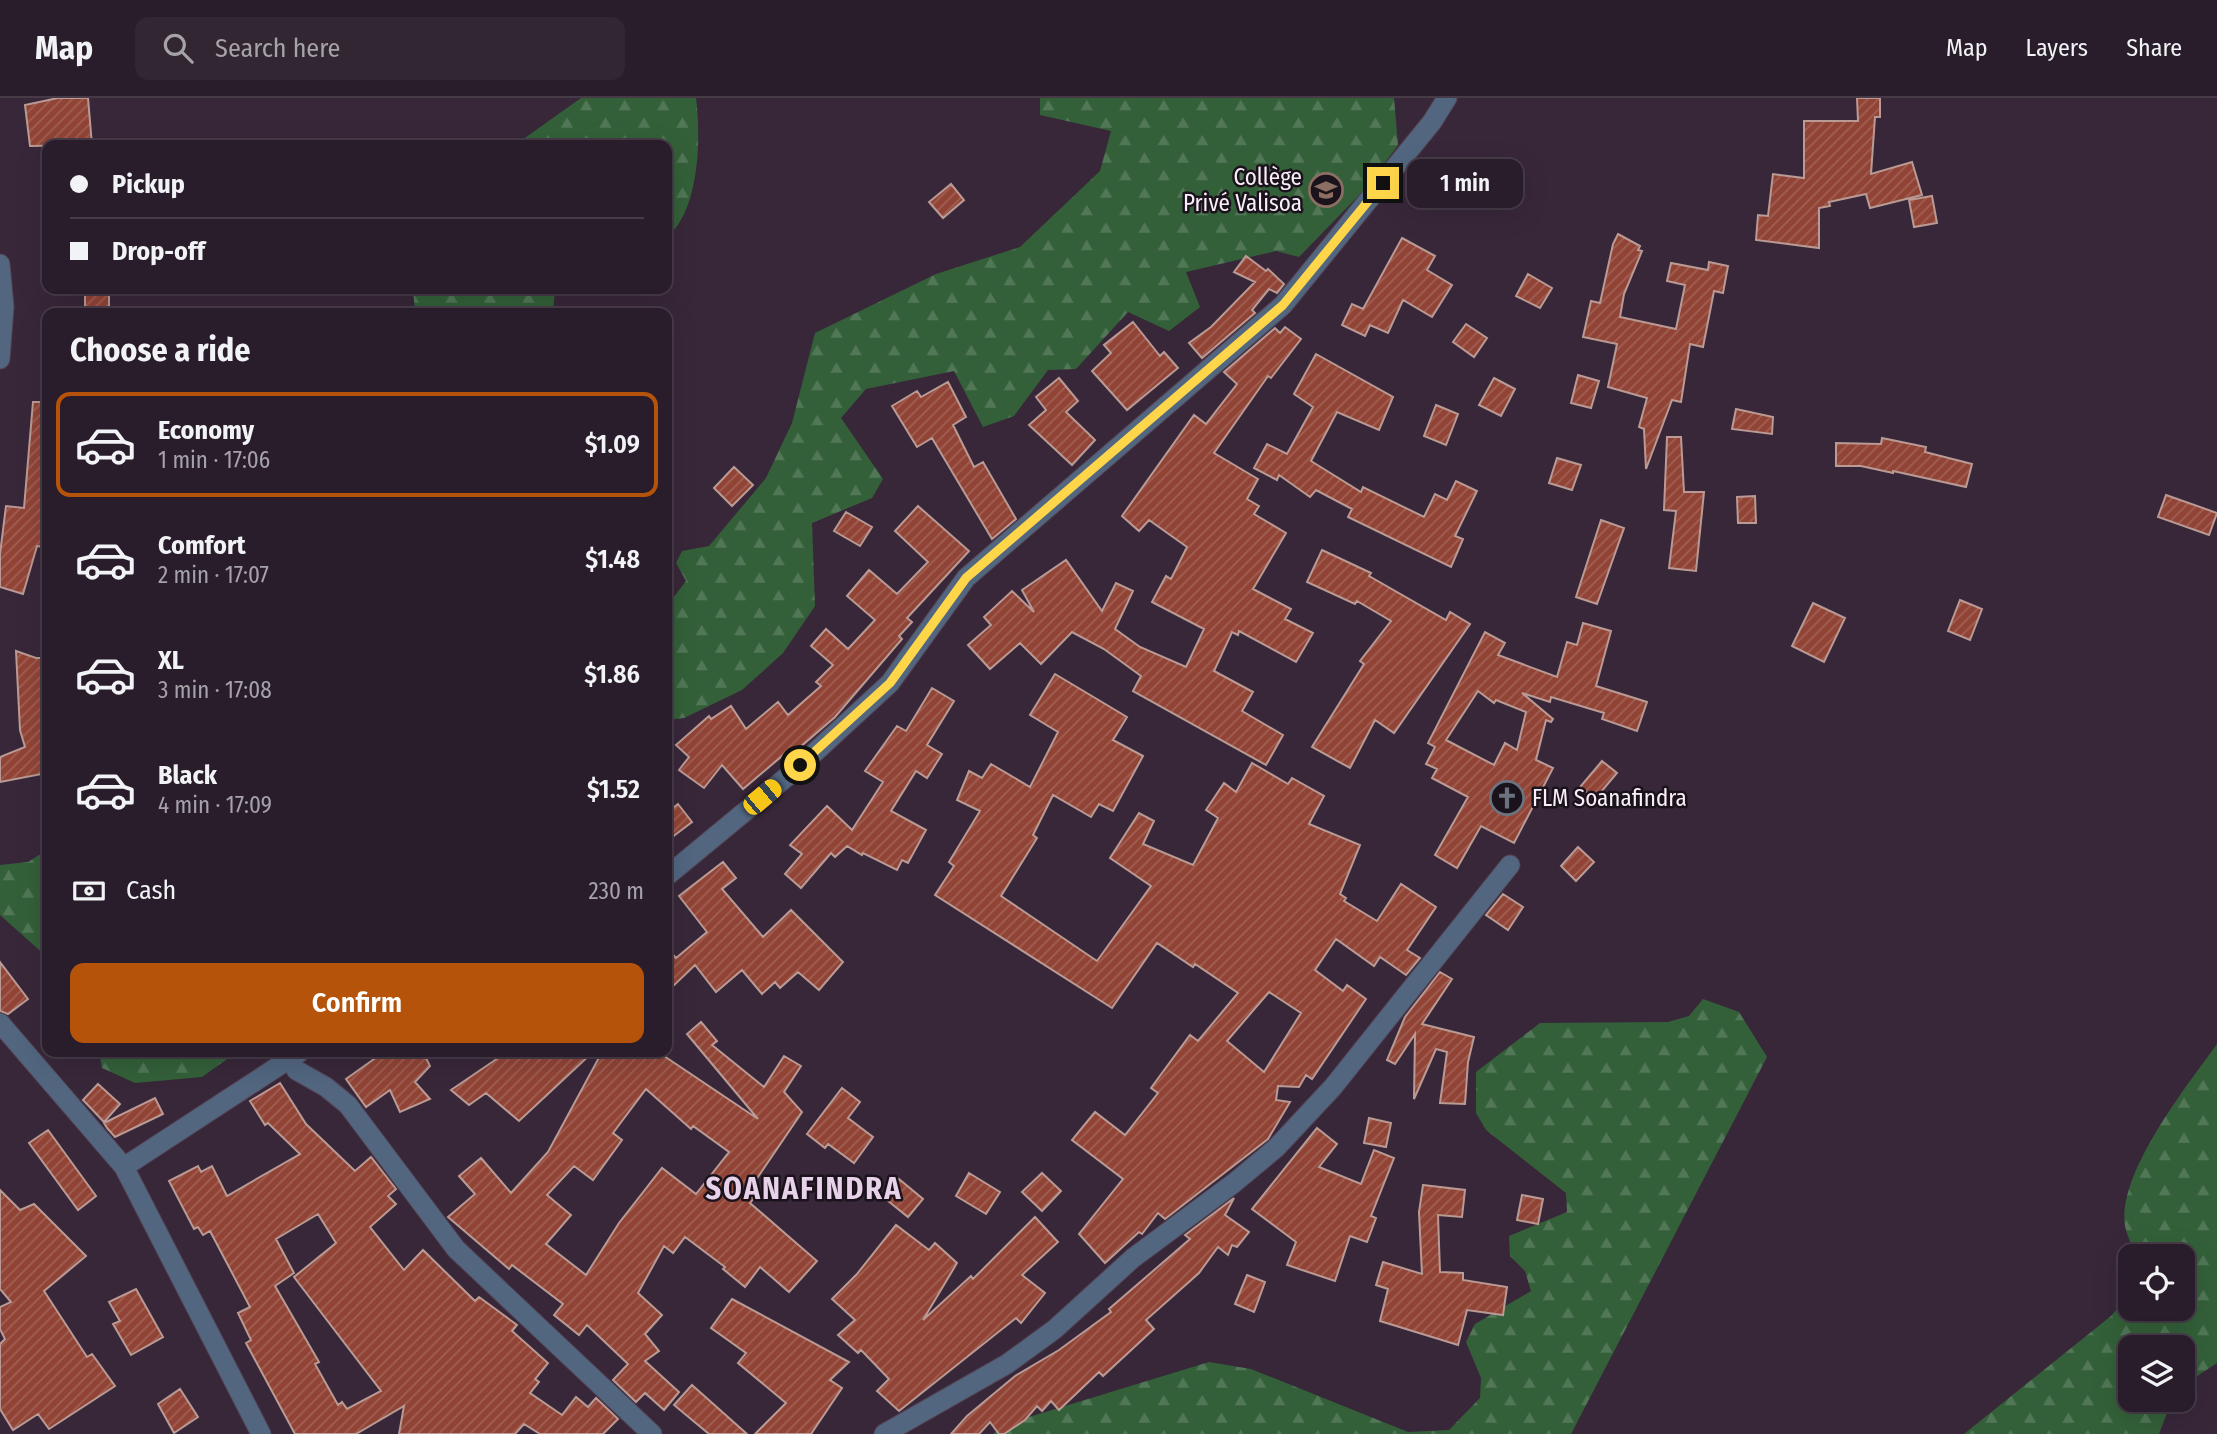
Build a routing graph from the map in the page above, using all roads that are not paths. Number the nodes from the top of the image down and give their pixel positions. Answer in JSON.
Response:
{"nodes":[{"id":1,"x":1447,"y":98,"type":"edge"},
{"id":2,"x":0,"y":264,"type":"edge"},
{"id":3,"x":0,"y":359,"type":"edge"},
{"id":4,"x":1510,"y":865,"type":"dead end"},
{"id":5,"x":672,"y":872,"type":"edge"},
{"id":6,"x":0,"y":1023,"type":"edge"},
{"id":7,"x":298,"y":1061,"type":"edge"},
{"id":8,"x":124,"y":1167,"type":"junction"},
{"id":9,"x":261,"y":1434,"type":"edge"},
{"id":10,"x":652,"y":1434,"type":"edge"},
{"id":11,"x":884,"y":1434,"type":"edge"}],
"edges":[{"from":1,"to":5,"type":"street"},
{"from":2,"to":3,"type":"street"},
{"from":4,"to":11,"type":"street"},
{"from":6,"to":8,"type":"street"},
{"from":7,"to":8,"type":"street"},
{"from":7,"to":10,"type":"street"},
{"from":8,"to":9,"type":"street"}]}
